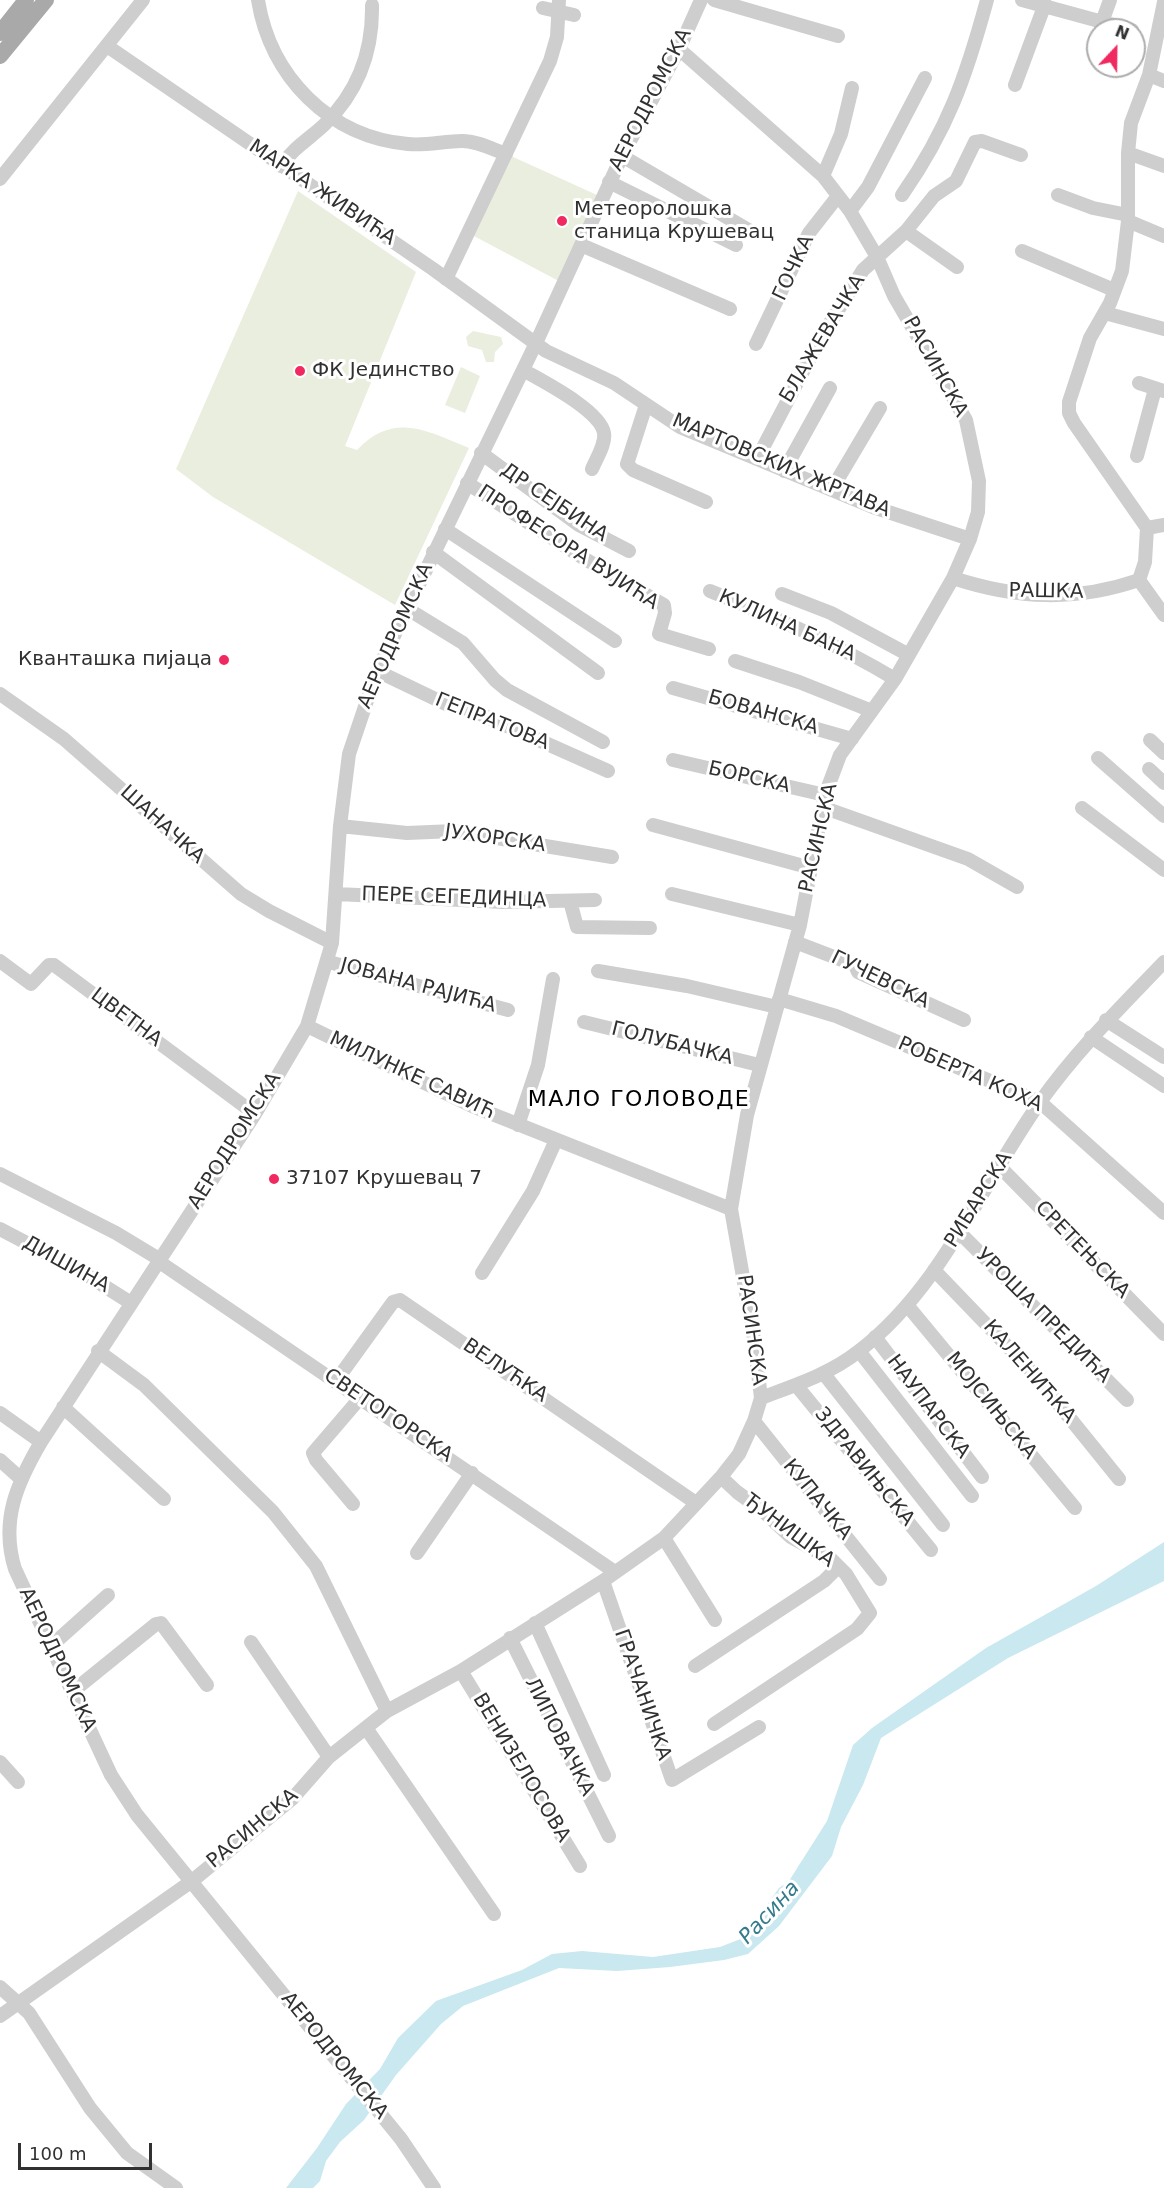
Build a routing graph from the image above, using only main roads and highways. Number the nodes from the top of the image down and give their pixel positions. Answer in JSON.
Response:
{"nodes":[{"id":1,"x":26,"y":0,"type":"edge"},
{"id":2,"x":45,"y":0,"type":"edge"},
{"id":3,"x":0,"y":33,"type":"edge"},
{"id":4,"x":0,"y":56,"type":"edge"}],
"edges":[{"from":1,"to":3,"type":"main road"},
{"from":2,"to":4,"type":"main road"}]}
